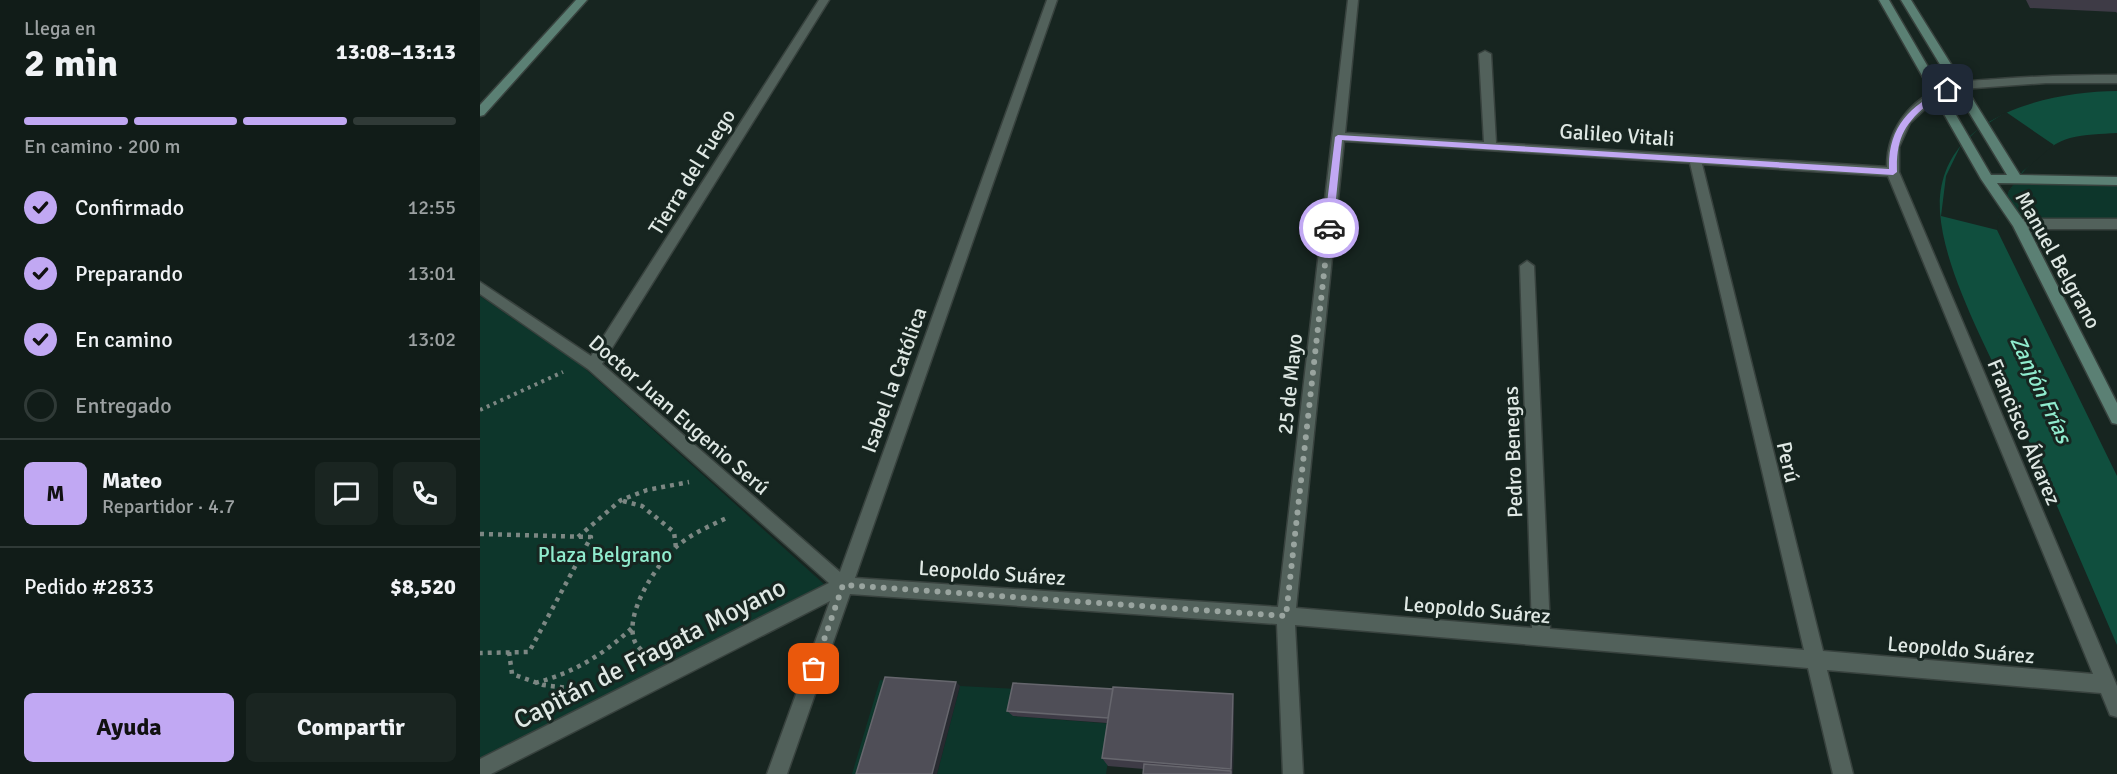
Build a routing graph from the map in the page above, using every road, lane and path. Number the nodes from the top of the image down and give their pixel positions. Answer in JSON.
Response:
{"nodes":[{"id":1,"x":582,"y":0,"type":"edge"},
{"id":2,"x":824,"y":0,"type":"edge"},
{"id":3,"x":1052,"y":0,"type":"edge"},
{"id":4,"x":1353,"y":0,"type":"edge"},
{"id":5,"x":1884,"y":0,"type":"edge"},
{"id":6,"x":1906,"y":0,"type":"edge"},
{"id":7,"x":1485,"y":54,"type":"dead end"},
{"id":8,"x":2117,"y":79,"type":"edge"},
{"id":9,"x":1949,"y":90,"type":"junction"},
{"id":10,"x":480,"y":112,"type":"edge"},
{"id":11,"x":1338,"y":137,"type":"junction"},
{"id":12,"x":1490,"y":147,"type":"junction"},
{"id":13,"x":1695,"y":160,"type":"junction"},
{"id":14,"x":1893,"y":172,"type":"junction"},
{"id":15,"x":1987,"y":178,"type":"junction"},
{"id":16,"x":2016,"y":179,"type":"junction"},
{"id":17,"x":2117,"y":181,"type":"edge"},
{"id":18,"x":2019,"y":224,"type":"junction"},
{"id":19,"x":2117,"y":224,"type":"edge"},
{"id":20,"x":1527,"y":266,"type":"dead end"},
{"id":21,"x":480,"y":287,"type":"edge"},
{"id":22,"x":593,"y":365,"type":"junction"},
{"id":23,"x":571,"y":368,"type":"dead end"},
{"id":24,"x":480,"y":411,"type":"edge"},
{"id":25,"x":2117,"y":418,"type":"edge"},
{"id":26,"x":693,"y":481,"type":"dead end"},
{"id":27,"x":621,"y":500,"type":"junction"},
{"id":28,"x":731,"y":516,"type":"dead end"},
{"id":29,"x":480,"y":534,"type":"edge"},
{"id":30,"x":578,"y":537,"type":"junction"},
{"id":31,"x":675,"y":548,"type":"junction"},
{"id":32,"x":843,"y":585,"type":"junction"},
{"id":33,"x":1286,"y":616,"type":"junction"},
{"id":34,"x":632,"y":628,"type":"junction"},
{"id":35,"x":1541,"y":638,"type":"junction"},
{"id":36,"x":509,"y":652,"type":"junction"},
{"id":37,"x":480,"y":653,"type":"edge"},
{"id":38,"x":652,"y":661,"type":"dead end"},
{"id":39,"x":1814,"y":661,"type":"junction"},
{"id":40,"x":534,"y":683,"type":"junction"},
{"id":41,"x":2107,"y":684,"type":"junction"},
{"id":42,"x":585,"y":689,"type":"dead end"},
{"id":43,"x":2117,"y":708,"type":"edge"},
{"id":44,"x":480,"y":769,"type":"edge"},
{"id":45,"x":777,"y":774,"type":"edge"},
{"id":46,"x":1293,"y":774,"type":"edge"},
{"id":47,"x":1842,"y":774,"type":"edge"}],
"edges":[{"from":1,"to":10,"type":"main road"},
{"from":2,"to":22,"type":"street","name":"Tierra del Fuego"},
{"from":3,"to":32,"type":"street","name":"Isabel la Católica"},
{"from":4,"to":11,"type":"street","name":"25 de Mayo"},
{"from":5,"to":9,"type":"main road","name":"Manuel Belgrano"},
{"from":6,"to":9,"type":"main road"},
{"from":7,"to":12,"type":"street"},
{"from":8,"to":9,"type":"street"},
{"from":9,"to":14,"type":"street"},
{"from":9,"to":15,"type":"main road","name":"Manuel Belgrano"},
{"from":9,"to":16,"type":"main road","name":"Manuel Belgrano"},
{"from":11,"to":12,"type":"street","name":"Galileo Vitali"},
{"from":11,"to":33,"type":"street","name":"25 de Mayo"},
{"from":12,"to":13,"type":"street","name":"Galileo Vitali"},
{"from":13,"to":14,"type":"street","name":"Galileo Vitali"},
{"from":13,"to":39,"type":"street","name":"Perú"},
{"from":14,"to":41,"type":"street","name":"Francisco Álvarez"},
{"from":15,"to":16,"type":"main road"},
{"from":15,"to":18,"type":"main road","name":"Manuel Belgrano"},
{"from":16,"to":17,"type":"main road"},
{"from":18,"to":19,"type":"street"},
{"from":18,"to":25,"type":"main road","name":"Manuel Belgrano"},
{"from":20,"to":35,"type":"street","name":"Pedro Benegas"},
{"from":21,"to":22,"type":"street","name":"Doctor Juan Eugenio Serú"},
{"from":22,"to":32,"type":"street","name":"Doctor Juan Eugenio Serú"},
{"from":23,"to":24,"type":"path"},
{"from":26,"to":27,"type":"path"},
{"from":27,"to":30,"type":"path"},
{"from":27,"to":31,"type":"path"},
{"from":28,"to":31,"type":"path"},
{"from":29,"to":30,"type":"path"},
{"from":30,"to":36,"type":"path"},
{"from":31,"to":34,"type":"path"},
{"from":32,"to":33,"type":"street","name":"Leopoldo Suárez"},
{"from":32,"to":44,"type":"street","name":"Capitán de Fragata Moyano"},
{"from":32,"to":45,"type":"street","name":"Isabel la Católica"},
{"from":33,"to":35,"type":"street","name":"Leopoldo Suárez"},
{"from":33,"to":46,"type":"street","name":"25 de Mayo"},
{"from":34,"to":38,"type":"path"},
{"from":34,"to":40,"type":"path"},
{"from":35,"to":39,"type":"street","name":"Leopoldo Suárez"},
{"from":36,"to":37,"type":"path"},
{"from":36,"to":40,"type":"path"},
{"from":39,"to":41,"type":"street","name":"Leopoldo Suárez"},
{"from":39,"to":47,"type":"street","name":"Perú"},
{"from":40,"to":42,"type":"path"},
{"from":41,"to":43,"type":"street","name":"Francisco Álvarez"}]}
